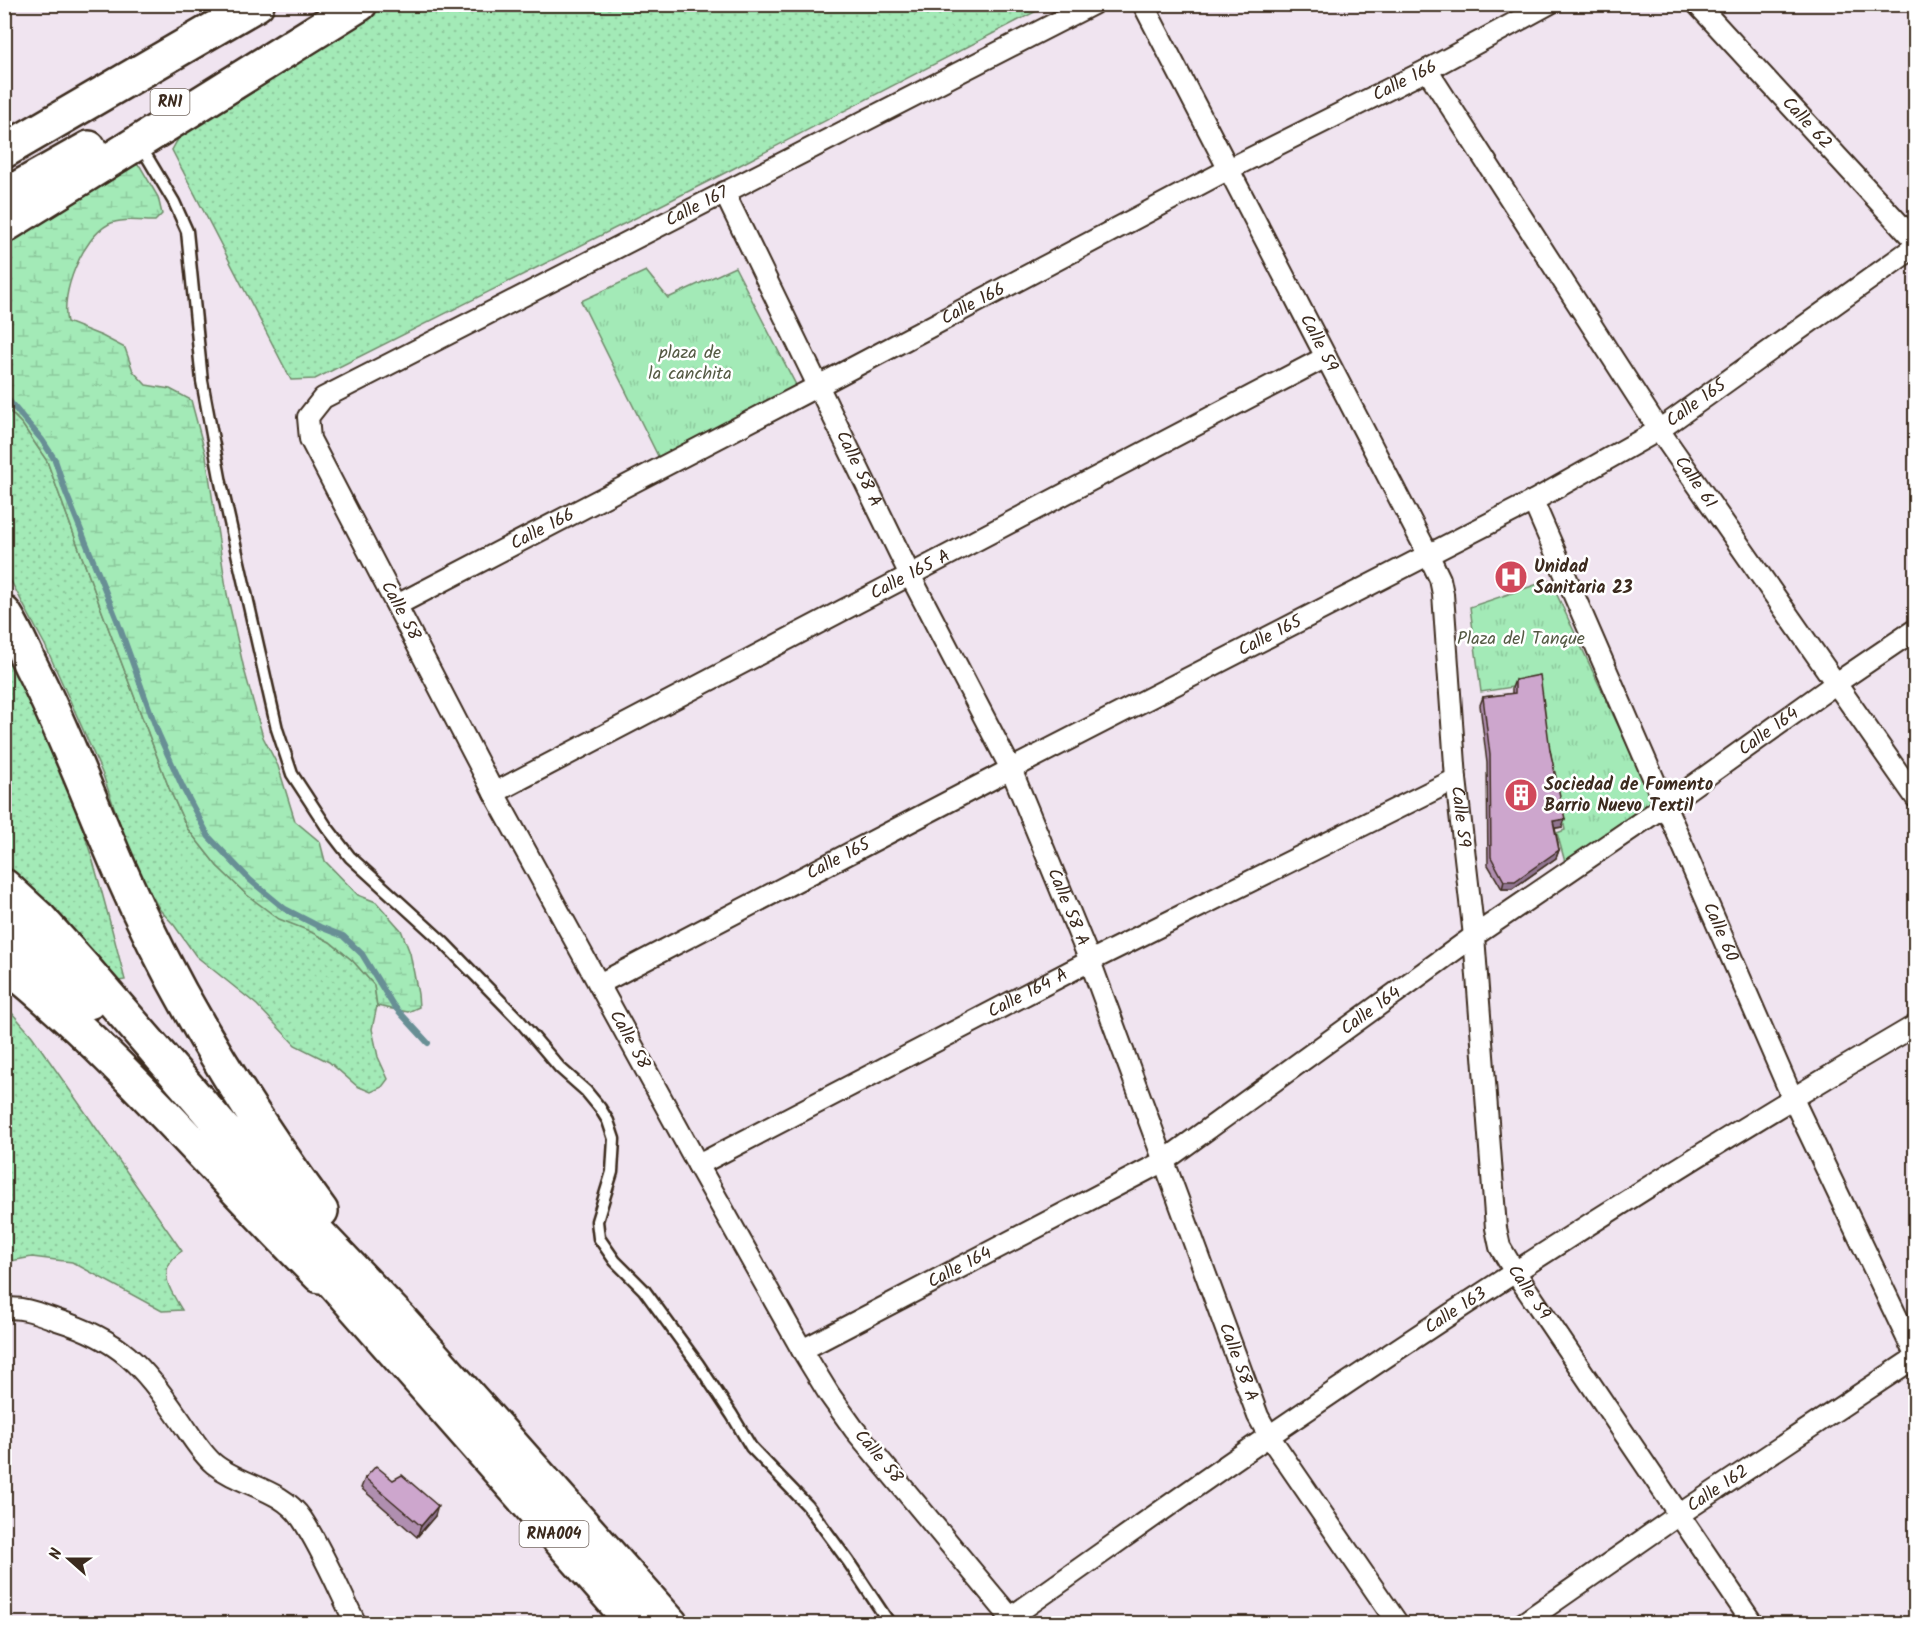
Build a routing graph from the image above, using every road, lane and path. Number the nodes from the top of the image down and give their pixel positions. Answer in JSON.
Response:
{"nodes":[{"id":1,"x":257,"y":4,"type":"edge"},
{"id":2,"x":333,"y":4,"type":"edge"},
{"id":3,"x":360,"y":4,"type":"edge"},
{"id":4,"x":1093,"y":4,"type":"edge"},
{"id":5,"x":1143,"y":4,"type":"edge"},
{"id":6,"x":1549,"y":4,"type":"edge"},
{"id":7,"x":1697,"y":4,"type":"edge"},
{"id":8,"x":1427,"y":70,"type":"junction"},
{"id":9,"x":138,"y":143,"type":"junction"},
{"id":10,"x":4,"y":151,"type":"edge"},
{"id":11,"x":1229,"y":169,"type":"junction"},
{"id":12,"x":724,"y":192,"type":"junction"},
{"id":13,"x":4,"y":196,"type":"edge"},
{"id":14,"x":4,"y":226,"type":"edge"},
{"id":15,"x":1916,"y":244,"type":"edge"},
{"id":16,"x":1326,"y":357,"type":"junction"},
{"id":17,"x":818,"y":386,"type":"junction"},
{"id":18,"x":308,"y":417,"type":"joint"},
{"id":19,"x":1659,"y":430,"type":"junction"},
{"id":20,"x":1533,"y":501,"type":"junction"},
{"id":21,"x":1428,"y":554,"type":"junction"},
{"id":22,"x":910,"y":575,"type":"junction"},
{"id":23,"x":397,"y":604,"type":"junction"},
{"id":24,"x":4,"y":613,"type":"edge"},
{"id":25,"x":1916,"y":629,"type":"edge"},
{"id":26,"x":1835,"y":684,"type":"junction"},
{"id":27,"x":1011,"y":769,"type":"junction"},
{"id":28,"x":1456,"y":779,"type":"junction"},
{"id":29,"x":494,"y":793,"type":"junction"},
{"id":30,"x":1916,"y":798,"type":"edge"},
{"id":31,"x":1666,"y":805,"type":"junction"},
{"id":32,"x":4,"y":886,"type":"edge"},
{"id":33,"x":4,"y":921,"type":"edge"},
{"id":34,"x":1474,"y":936,"type":"junction"},
{"id":35,"x":1090,"y":961,"type":"junction"},
{"id":36,"x":4,"y":963,"type":"edge"},
{"id":37,"x":599,"y":984,"type":"junction"},
{"id":38,"x":1916,"y":1025,"type":"edge"},
{"id":39,"x":1792,"y":1097,"type":"junction"},
{"id":40,"x":1164,"y":1161,"type":"junction"},
{"id":41,"x":698,"y":1165,"type":"junction"},
{"id":42,"x":1515,"y":1272,"type":"junction"},
{"id":43,"x":4,"y":1309,"type":"edge"},
{"id":44,"x":391,"y":1329,"type":"junction"},
{"id":45,"x":802,"y":1350,"type":"junction"},
{"id":46,"x":1916,"y":1357,"type":"edge"},
{"id":47,"x":1269,"y":1436,"type":"junction"},
{"id":48,"x":474,"y":1444,"type":"junction"},
{"id":49,"x":513,"y":1445,"type":"junction"},
{"id":50,"x":1680,"y":1514,"type":"junction"},
{"id":51,"x":1013,"y":1620,"type":"edge"},
{"id":52,"x":356,"y":1623,"type":"edge"},
{"id":53,"x":616,"y":1623,"type":"edge"},
{"id":54,"x":634,"y":1623,"type":"edge"},
{"id":55,"x":671,"y":1623,"type":"edge"},
{"id":56,"x":695,"y":1623,"type":"edge"},
{"id":57,"x":890,"y":1623,"type":"edge"},
{"id":58,"x":1398,"y":1623,"type":"edge"},
{"id":59,"x":1522,"y":1623,"type":"edge"},
{"id":60,"x":1753,"y":1623,"type":"edge"}],
"edges":[{"from":1,"to":10,"type":"highway","number":"RN1"},
{"from":2,"to":13,"type":"highway","number":"RN1"},
{"from":3,"to":9,"type":"highway"},
{"from":4,"to":12,"type":"street","name":"Calle 167"},
{"from":5,"to":11,"type":"street","name":"Calle 59"},
{"from":6,"to":8,"type":"street","name":"Calle 166"},
{"from":7,"to":15,"type":"street","name":"Calle 62"},
{"from":8,"to":11,"type":"street","name":"Calle 166"},
{"from":8,"to":19,"type":"street","name":"Calle 61"},
{"from":9,"to":14,"type":"highway"},
{"from":9,"to":57,"type":"lane"},
{"from":11,"to":16,"type":"street","name":"Calle 59"},
{"from":11,"to":17,"type":"street","name":"Calle 166"},
{"from":12,"to":17,"type":"street","name":"Calle 58 A"},
{"from":12,"to":18,"type":"street","name":"Calle 167"},
{"from":15,"to":19,"type":"street","name":"Calle 165"},
{"from":16,"to":21,"type":"street","name":"Calle 59"},
{"from":16,"to":22,"type":"street","name":"Calle 165 A"},
{"from":17,"to":22,"type":"street","name":"Calle 58 A"},
{"from":17,"to":23,"type":"street","name":"Calle 166"},
{"from":18,"to":23,"type":"street","name":"Calle 58"},
{"from":19,"to":20,"type":"street","name":"Calle 165"},
{"from":19,"to":26,"type":"street","name":"Calle 61"},
{"from":20,"to":21,"type":"street","name":"Calle 165"},
{"from":20,"to":31,"type":"street","name":"Calle 60"},
{"from":21,"to":27,"type":"street","name":"Calle 165"},
{"from":21,"to":28,"type":"street","name":"Calle 59"},
{"from":22,"to":27,"type":"street","name":"Calle 58 A"},
{"from":22,"to":29,"type":"street","name":"Calle 165 A"},
{"from":23,"to":29,"type":"street","name":"Calle 58"},
{"from":24,"to":44,"type":"highway"},
{"from":25,"to":26,"type":"street","name":"Calle 164"},
{"from":26,"to":30,"type":"street","name":"Calle 61"},
{"from":26,"to":31,"type":"street","name":"Calle 164"},
{"from":27,"to":35,"type":"street","name":"Calle 58 A"},
{"from":27,"to":37,"type":"street","name":"Calle 165"},
{"from":28,"to":34,"type":"street","name":"Calle 59"},
{"from":28,"to":35,"type":"street","name":"Calle 164 A"},
{"from":29,"to":37,"type":"street","name":"Calle 58"},
{"from":31,"to":34,"type":"street","name":"Calle 164"},
{"from":31,"to":39,"type":"street","name":"Calle 60"},
{"from":32,"to":44,"type":"highway"},
{"from":33,"to":44,"type":"highway"},
{"from":34,"to":40,"type":"street","name":"Calle 164"},
{"from":34,"to":42,"type":"street","name":"Calle 59"},
{"from":35,"to":40,"type":"street","name":"Calle 58 A"},
{"from":35,"to":41,"type":"street","name":"Calle 164 A"},
{"from":36,"to":44,"type":"highway"},
{"from":37,"to":41,"type":"street","name":"Calle 58"},
{"from":38,"to":39,"type":"street","name":"Calle 163"},
{"from":39,"to":42,"type":"street","name":"Calle 163"},
{"from":39,"to":46,"type":"street","name":"Calle 60"},
{"from":40,"to":45,"type":"street","name":"Calle 164"},
{"from":40,"to":47,"type":"street","name":"Calle 58 A"},
{"from":41,"to":45,"type":"street","name":"Calle 58"},
{"from":42,"to":47,"type":"street","name":"Calle 163"},
{"from":42,"to":50,"type":"street","name":"Calle 59"},
{"from":43,"to":52,"type":"street"},
{"from":44,"to":48,"type":"highway","number":"RNA004"},
{"from":44,"to":49,"type":"highway","number":"RNA004"},
{"from":45,"to":51,"type":"street","name":"Calle 58"},
{"from":46,"to":50,"type":"street","name":"Calle 162"},
{"from":47,"to":51,"type":"street","name":"Calle 163"},
{"from":47,"to":58,"type":"street","name":"Calle 58 A"},
{"from":48,"to":53,"type":"highway"},
{"from":48,"to":54,"type":"highway","number":"RNA004"},
{"from":49,"to":55,"type":"highway","number":"RNA004"},
{"from":49,"to":56,"type":"highway"},
{"from":50,"to":59,"type":"street","name":"Calle 162"},
{"from":50,"to":60,"type":"street","name":"Calle 59"}]}
